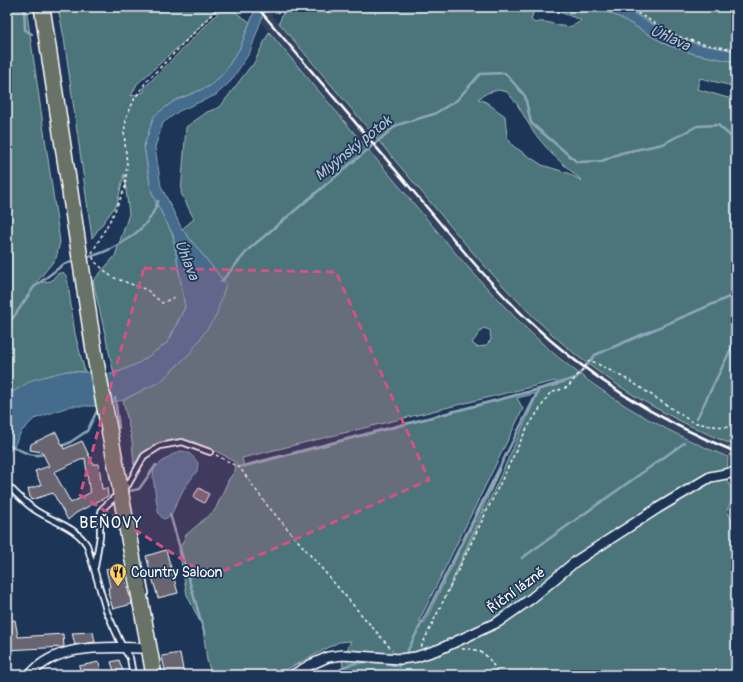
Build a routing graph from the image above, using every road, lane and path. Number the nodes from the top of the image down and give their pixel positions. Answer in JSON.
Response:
{"nodes":[{"id":1,"x":42,"y":7,"type":"edge"},
{"id":2,"x":220,"y":7,"type":"edge"},
{"id":3,"x":628,"y":7,"type":"edge"},
{"id":4,"x":736,"y":50,"type":"edge"},
{"id":5,"x":85,"y":260,"type":"junction"},
{"id":6,"x":177,"y":296,"type":"dead end"},
{"id":7,"x":736,"y":429,"type":"edge"},
{"id":8,"x":210,"y":452,"type":"joint"},
{"id":9,"x":736,"y":472,"type":"edge"},
{"id":10,"x":7,"y":485,"type":"edge"},
{"id":11,"x":127,"y":529,"type":"junction"},
{"id":12,"x":126,"y":550,"type":"dead end"},
{"id":13,"x":95,"y":569,"type":"junction"},
{"id":14,"x":133,"y":593,"type":"dead end"},
{"id":15,"x":148,"y":600,"type":"dead end"},
{"id":16,"x":148,"y":636,"type":"junction"},
{"id":17,"x":123,"y":648,"type":"junction"},
{"id":18,"x":440,"y":649,"type":"junction"},
{"id":19,"x":416,"y":657,"type":"junction"},
{"id":20,"x":400,"y":659,"type":"junction"},
{"id":21,"x":30,"y":675,"type":"edge"},
{"id":22,"x":133,"y":675,"type":"edge"},
{"id":23,"x":154,"y":675,"type":"edge"},
{"id":24,"x":293,"y":675,"type":"edge"},
{"id":25,"x":499,"y":675,"type":"edge"}],
"edges":[{"from":1,"to":5,"type":"main road"},
{"from":2,"to":5,"type":"path"},
{"from":3,"to":4,"type":"path"},
{"from":5,"to":6,"type":"path"},
{"from":5,"to":11,"type":"main road"},
{"from":7,"to":19,"type":"path"},
{"from":8,"to":13,"type":"lane"},
{"from":8,"to":20,"type":"path"},
{"from":9,"to":18,"type":"street","name":"Říční lázně"},
{"from":10,"to":13,"type":"lane"},
{"from":11,"to":12,"type":"lane"},
{"from":11,"to":15,"type":"lane"},
{"from":11,"to":16,"type":"main road"},
{"from":13,"to":17,"type":"lane"},
{"from":14,"to":16,"type":"lane"},
{"from":16,"to":17,"type":"street"},
{"from":16,"to":23,"type":"main road"},
{"from":17,"to":21,"type":"street"},
{"from":17,"to":22,"type":"lane"},
{"from":18,"to":19,"type":"street","name":"Říční lázně"},
{"from":18,"to":25,"type":"path"},
{"from":19,"to":20,"type":"street","name":"Říční lázně"},
{"from":20,"to":24,"type":"street","name":"Říční lázně"}]}
